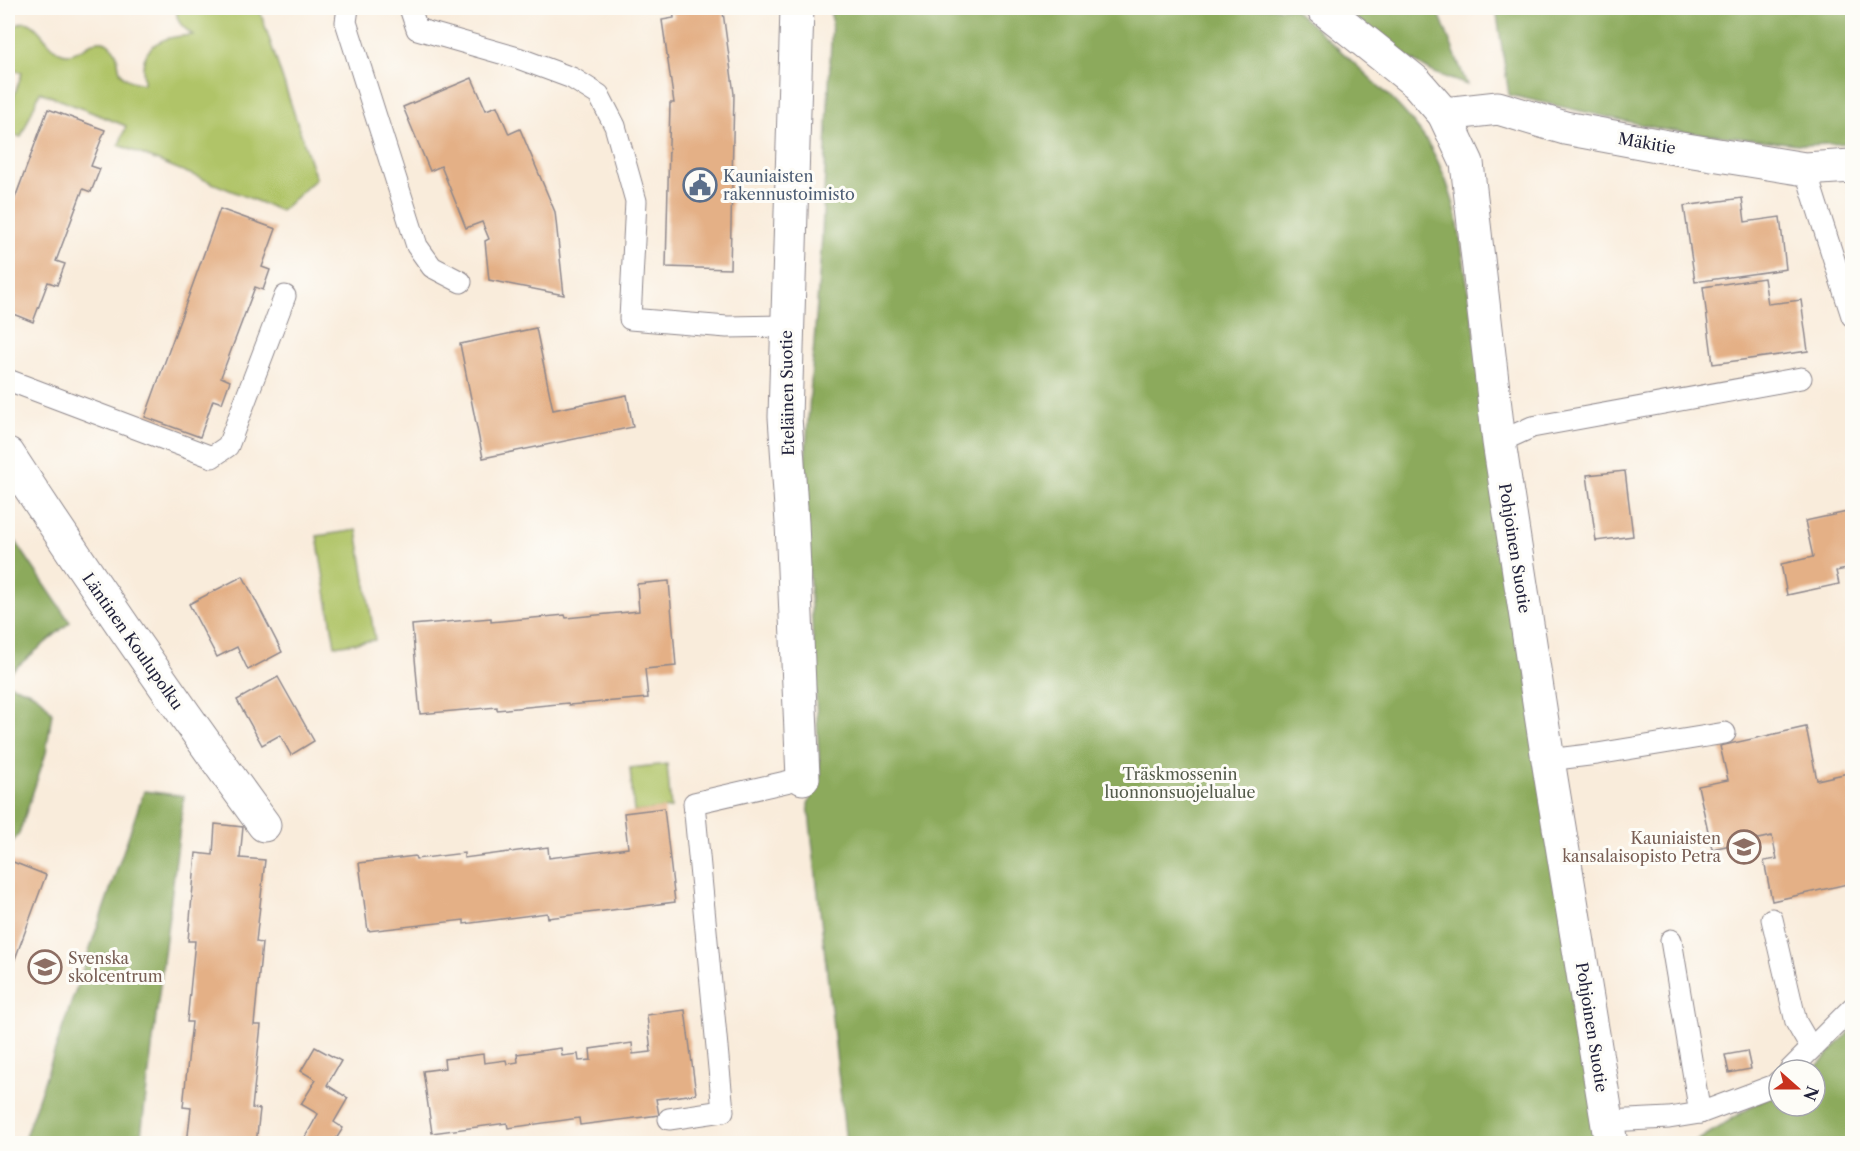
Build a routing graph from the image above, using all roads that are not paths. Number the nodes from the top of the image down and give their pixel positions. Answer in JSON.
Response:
{"nodes":[{"id":1,"x":348,"y":8,"type":"edge"},
{"id":2,"x":410,"y":8,"type":"edge"},
{"id":3,"x":797,"y":8,"type":"edge"},
{"id":4,"x":1323,"y":8,"type":"edge"},
{"id":5,"x":1444,"y":114,"type":"junction"},
{"id":6,"x":1852,"y":166,"type":"edge"},
{"id":7,"x":1805,"y":169,"type":"junction"},
{"id":8,"x":461,"y":282,"type":"dead end"},
{"id":9,"x":285,"y":296,"type":"dead end"},
{"id":10,"x":1852,"y":316,"type":"edge"},
{"id":11,"x":787,"y":326,"type":"junction"},
{"id":12,"x":1801,"y":378,"type":"dead end"},
{"id":13,"x":8,"y":380,"type":"edge"},
{"id":14,"x":1499,"y":441,"type":"junction"},
{"id":15,"x":8,"y":454,"type":"edge"},
{"id":16,"x":1725,"y":732,"type":"dead end"},
{"id":17,"x":1548,"y":760,"type":"junction"},
{"id":18,"x":803,"y":778,"type":"joint"},
{"id":19,"x":264,"y":825,"type":"dead end"},
{"id":20,"x":1772,"y":919,"type":"dead end"},
{"id":21,"x":1671,"y":940,"type":"dead end"},
{"id":22,"x":1852,"y":1008,"type":"edge"},
{"id":23,"x":1811,"y":1048,"type":"junction"},
{"id":24,"x":1801,"y":1058,"type":"edge"},
{"id":25,"x":1767,"y":1088,"type":"edge"},
{"id":26,"x":1700,"y":1113,"type":"junction"},
{"id":27,"x":669,"y":1119,"type":"dead end"},
{"id":28,"x":1610,"y":1132,"type":"edge"}],
"edges":[{"from":1,"to":8,"type":"lane"},
{"from":2,"to":11,"type":"lane"},
{"from":3,"to":11,"type":"street","name":"Eteläinen Suotie"},
{"from":4,"to":5,"type":"street","name":"Pohjoinen Suotie"},
{"from":5,"to":7,"type":"street","name":"Mäkitie"},
{"from":5,"to":14,"type":"street","name":"Pohjoinen Suotie"},
{"from":6,"to":7,"type":"street","name":"Mäkitie"},
{"from":7,"to":10,"type":"lane"},
{"from":9,"to":13,"type":"lane"},
{"from":11,"to":18,"type":"street","name":"Eteläinen Suotie"},
{"from":12,"to":14,"type":"lane"},
{"from":14,"to":17,"type":"street","name":"Pohjoinen Suotie"},
{"from":15,"to":19,"type":"street","name":"Läntinen Koulupolku"},
{"from":16,"to":17,"type":"lane"},
{"from":17,"to":28,"type":"street","name":"Pohjoinen Suotie"},
{"from":18,"to":27,"type":"lane"},
{"from":20,"to":23,"type":"lane"},
{"from":21,"to":26,"type":"lane"},
{"from":22,"to":23,"type":"lane"},
{"from":23,"to":24,"type":"lane"},
{"from":25,"to":26,"type":"lane"},
{"from":26,"to":28,"type":"lane"}]}
